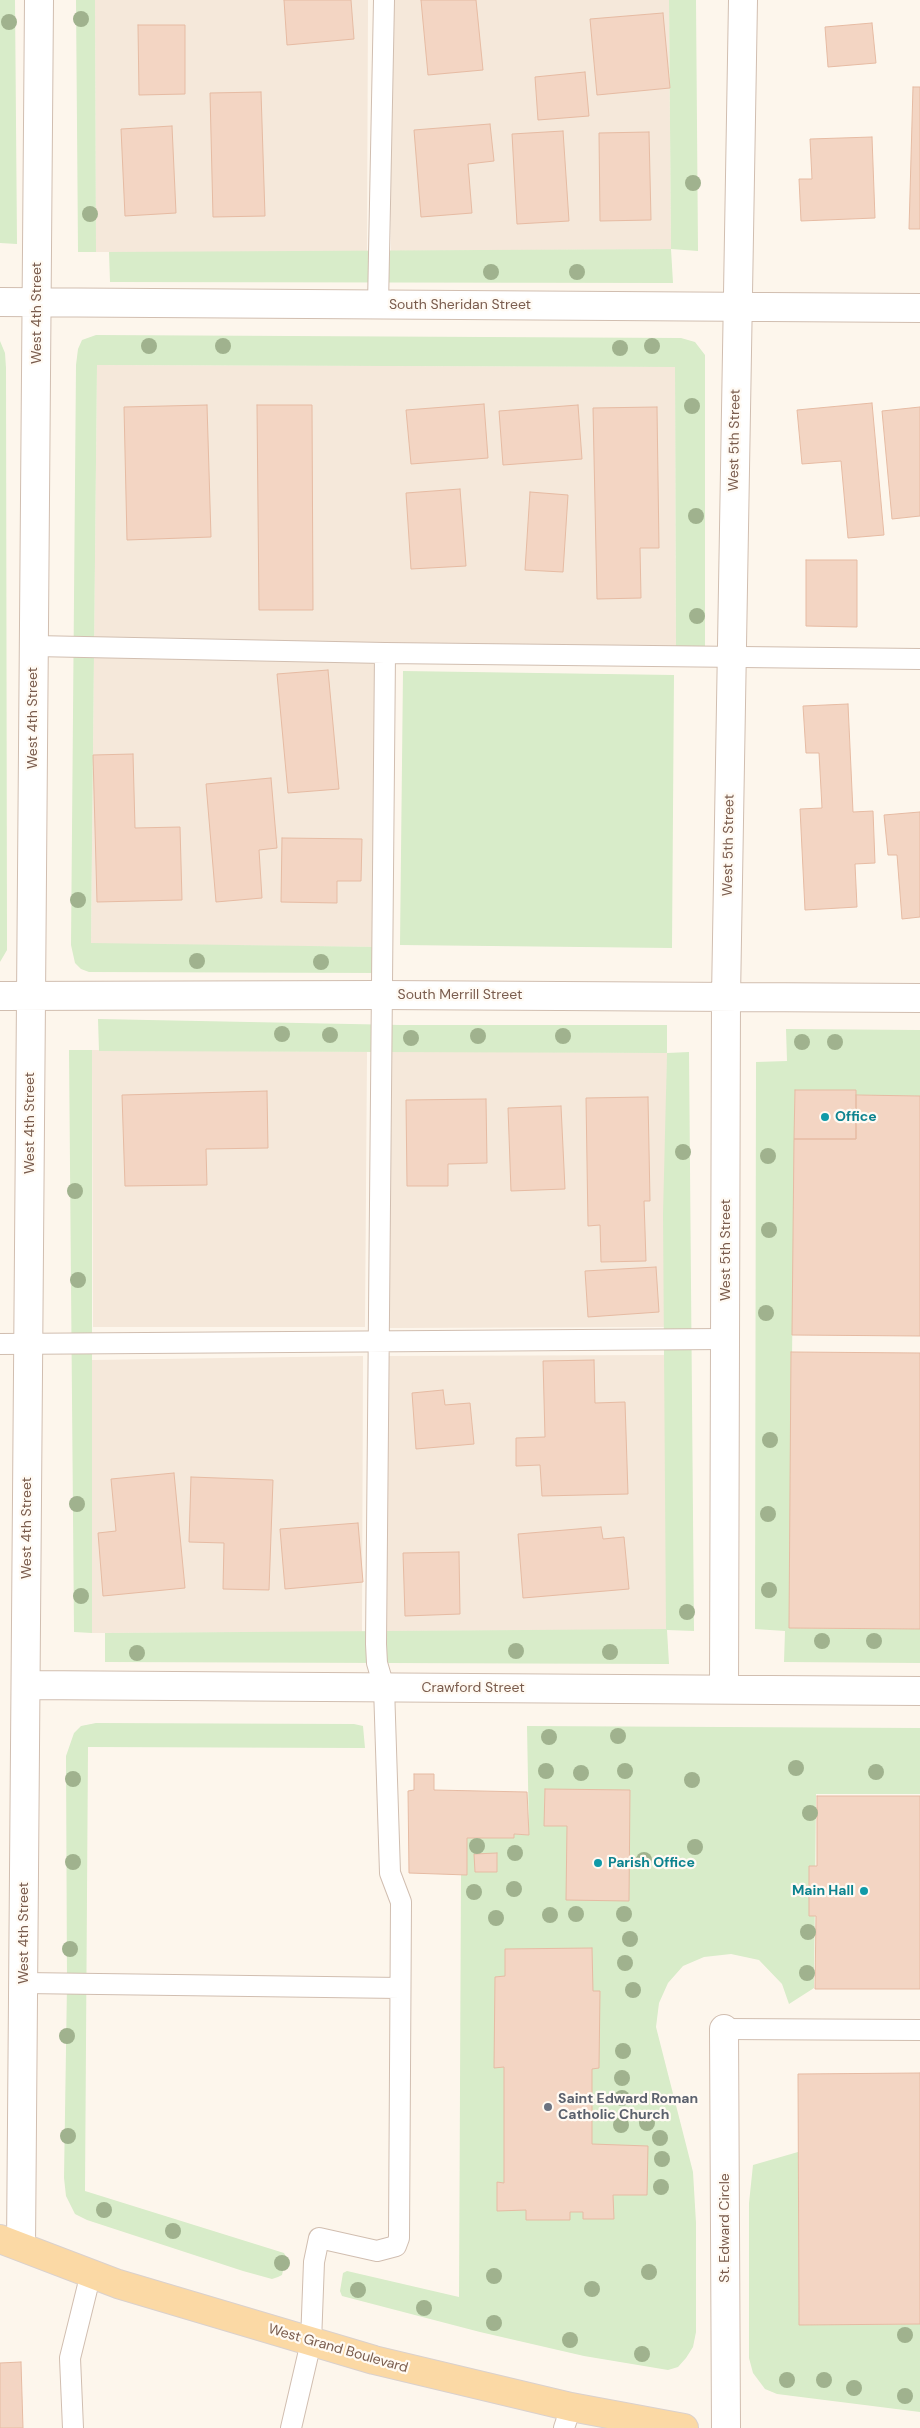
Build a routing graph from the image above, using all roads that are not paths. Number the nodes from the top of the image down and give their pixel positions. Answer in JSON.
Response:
{"nodes":[{"id":1,"x":39,"y":0,"type":"edge"},
{"id":2,"x":384,"y":0,"type":"edge"},
{"id":3,"x":743,"y":0,"type":"edge"},
{"id":4,"x":0,"y":302,"type":"edge"},
{"id":5,"x":36,"y":302,"type":"junction"},
{"id":6,"x":378,"y":305,"type":"junction"},
{"id":7,"x":738,"y":307,"type":"junction"},
{"id":8,"x":920,"y":308,"type":"edge"},
{"id":9,"x":34,"y":646,"type":"junction"},
{"id":10,"x":385,"y":653,"type":"junction"},
{"id":11,"x":732,"y":656,"type":"junction"},
{"id":12,"x":920,"y":659,"type":"edge"},
{"id":13,"x":380,"y":995,"type":"junction"},
{"id":14,"x":0,"y":996,"type":"edge"},
{"id":15,"x":31,"y":996,"type":"junction"},
{"id":16,"x":726,"y":997,"type":"junction"},
{"id":17,"x":920,"y":998,"type":"edge"},
{"id":18,"x":725,"y":1339,"type":"junction"},
{"id":19,"x":378,"y":1342,"type":"junction"},
{"id":20,"x":0,"y":1344,"type":"edge"},
{"id":21,"x":29,"y":1344,"type":"junction"},
{"id":22,"x":26,"y":1684,"type":"junction"},
{"id":23,"x":384,"y":1687,"type":"junction"},
{"id":24,"x":724,"y":1689,"type":"junction"},
{"id":25,"x":920,"y":1691,"type":"edge"},
{"id":26,"x":24,"y":1983,"type":"junction"},
{"id":27,"x":400,"y":1988,"type":"junction"},
{"id":28,"x":724,"y":2029,"type":"joint"},
{"id":29,"x":920,"y":2030,"type":"edge"},
{"id":30,"x":11,"y":2243,"type":"edge"},
{"id":31,"x":91,"y":2273,"type":"junction"},
{"id":32,"x":311,"y":2342,"type":"junction"},
{"id":33,"x":568,"y":2418,"type":"edge"},
{"id":34,"x":72,"y":2428,"type":"edge"},
{"id":35,"x":291,"y":2428,"type":"edge"},
{"id":36,"x":684,"y":2428,"type":"edge"},
{"id":37,"x":726,"y":2428,"type":"edge"}],
"edges":[{"from":1,"to":5,"type":"street","name":"West 4th Street"},
{"from":2,"to":6,"type":"lane"},
{"from":3,"to":7,"type":"street","name":"West 5th Street"},
{"from":4,"to":5,"type":"street","name":"South Sheridan Street"},
{"from":5,"to":6,"type":"street","name":"South Sheridan Street"},
{"from":5,"to":9,"type":"street","name":"West 4th Street"},
{"from":6,"to":7,"type":"street","name":"South Sheridan Street"},
{"from":7,"to":8,"type":"street","name":"South Sheridan Street"},
{"from":7,"to":11,"type":"street","name":"West 5th Street"},
{"from":9,"to":10,"type":"lane"},
{"from":9,"to":15,"type":"street","name":"West 4th Street"},
{"from":10,"to":11,"type":"lane"},
{"from":10,"to":13,"type":"lane"},
{"from":11,"to":12,"type":"lane"},
{"from":11,"to":16,"type":"street","name":"West 5th Street"},
{"from":13,"to":15,"type":"street","name":"South Merrill Street"},
{"from":13,"to":16,"type":"street","name":"South Merrill Street"},
{"from":13,"to":19,"type":"lane"},
{"from":14,"to":15,"type":"street","name":"South Merrill Street"},
{"from":15,"to":21,"type":"street","name":"West 4th Street"},
{"from":16,"to":17,"type":"street","name":"South Merrill Street"},
{"from":16,"to":18,"type":"street","name":"West 5th Street"},
{"from":18,"to":19,"type":"lane"},
{"from":18,"to":24,"type":"street","name":"West 5th Street"},
{"from":19,"to":21,"type":"lane"},
{"from":19,"to":23,"type":"lane"},
{"from":20,"to":21,"type":"lane"},
{"from":21,"to":22,"type":"street","name":"West 4th Street"},
{"from":22,"to":23,"type":"street","name":"Crawford Street"},
{"from":22,"to":26,"type":"street","name":"West 4th Street"},
{"from":23,"to":24,"type":"street","name":"Crawford Street"},
{"from":23,"to":27,"type":"lane"},
{"from":24,"to":25,"type":"street","name":"Crawford Street"},
{"from":26,"to":27,"type":"lane"},
{"from":26,"to":30,"type":"street","name":"West 4th Street"},
{"from":27,"to":32,"type":"lane"},
{"from":28,"to":29,"type":"lane"},
{"from":28,"to":37,"type":"street","name":"St. Edward Circle"},
{"from":30,"to":31,"type":"main road","name":"West Grand Boulevard"},
{"from":31,"to":32,"type":"main road","name":"West Grand Boulevard"},
{"from":31,"to":34,"type":"lane"},
{"from":32,"to":33,"type":"main road","name":"West Grand Boulevard"},
{"from":32,"to":35,"type":"lane"},
{"from":33,"to":36,"type":"main road","name":"West Grand Boulevard"}]}
